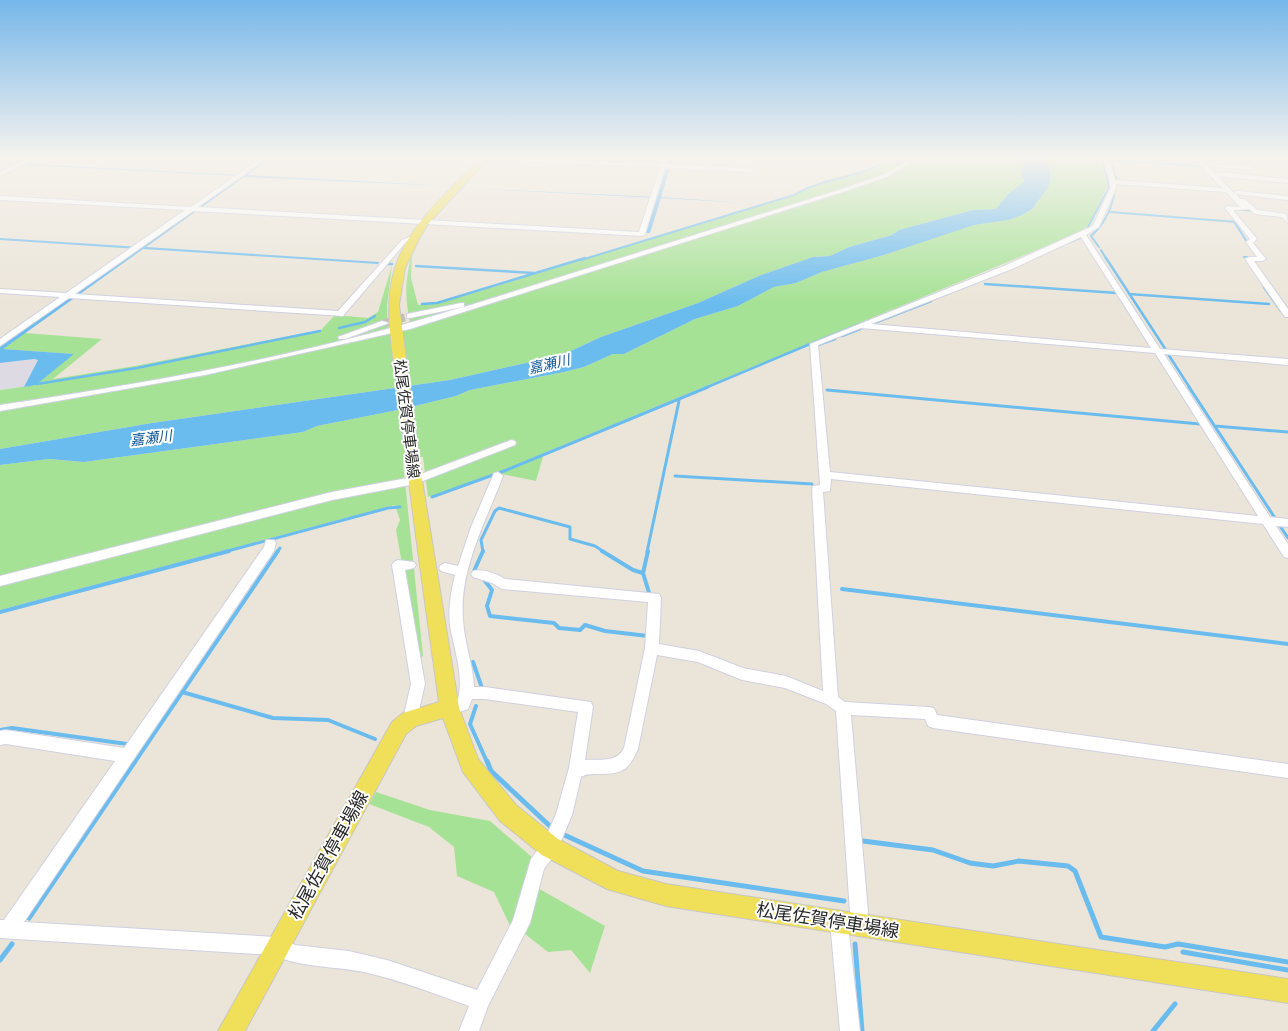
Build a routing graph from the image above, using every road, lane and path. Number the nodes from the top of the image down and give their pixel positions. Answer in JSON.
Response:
{"nodes":[{"id":1,"x":175,"y":207,"type":"edge"},
{"id":2,"x":439,"y":207,"type":"edge"},
{"id":3,"x":650,"y":207,"type":"edge"},
{"id":4,"x":790,"y":207,"type":"edge"},
{"id":5,"x":1104,"y":207,"type":"edge"},
{"id":6,"x":1244,"y":207,"type":"edge"},
{"id":7,"x":1250,"y":207,"type":"edge"},
{"id":8,"x":192,"y":208,"type":"junction"},
{"id":9,"x":1288,"y":221,"type":"edge"},
{"id":10,"x":425,"y":222,"type":"junction"},
{"id":11,"x":1083,"y":235,"type":"junction"},
{"id":12,"x":415,"y":236,"type":"junction"},
{"id":13,"x":0,"y":291,"type":"edge"},
{"id":14,"x":68,"y":296,"type":"junction"},
{"id":15,"x":502,"y":299,"type":"junction"},
{"id":16,"x":1288,"y":315,"type":"edge"},
{"id":17,"x":410,"y":316,"type":"tunnel mouth"},
{"id":18,"x":385,"y":322,"type":"tunnel mouth"},
{"id":19,"x":861,"y":326,"type":"junction"},
{"id":20,"x":396,"y":330,"type":"junction"},
{"id":21,"x":0,"y":343,"type":"edge"},
{"id":22,"x":307,"y":350,"type":"junction"},
{"id":23,"x":1158,"y":351,"type":"junction"},
{"id":24,"x":1288,"y":362,"type":"edge"},
{"id":25,"x":0,"y":408,"type":"edge"},
{"id":26,"x":511,"y":443,"type":"dead end"},
{"id":27,"x":825,"y":475,"type":"junction"},
{"id":28,"x":498,"y":476,"type":"dead end"},
{"id":29,"x":414,"y":477,"type":"junction"},
{"id":30,"x":1267,"y":520,"type":"junction"},
{"id":31,"x":1288,"y":523,"type":"edge"},
{"id":32,"x":270,"y":544,"type":"dead end"},
{"id":33,"x":1288,"y":554,"type":"edge"},
{"id":34,"x":410,"y":565,"type":"dead end"},
{"id":35,"x":445,"y":568,"type":"dead end"},
{"id":36,"x":462,"y":572,"type":"junction"},
{"id":37,"x":477,"y":574,"type":"dead end"},
{"id":38,"x":0,"y":581,"type":"edge"},
{"id":39,"x":652,"y":648,"type":"junction"},
{"id":40,"x":467,"y":694,"type":"junction"},
{"id":41,"x":837,"y":704,"type":"junction"},
{"id":42,"x":450,"y":708,"type":"junction"},
{"id":43,"x":410,"y":719,"type":"junction"},
{"id":44,"x":0,"y":738,"type":"edge"},
{"id":45,"x":127,"y":756,"type":"junction"},
{"id":46,"x":576,"y":771,"type":"junction"},
{"id":47,"x":1288,"y":771,"type":"edge"},
{"id":48,"x":554,"y":837,"type":"junction"},
{"id":49,"x":848,"y":923,"type":"junction"},
{"id":50,"x":4,"y":930,"type":"edge"},
{"id":51,"x":278,"y":946,"type":"junction"},
{"id":52,"x":1288,"y":991,"type":"edge"},
{"id":53,"x":480,"y":1001,"type":"junction"},
{"id":54,"x":231,"y":1031,"type":"edge"},
{"id":55,"x":468,"y":1031,"type":"edge"},
{"id":56,"x":850,"y":1031,"type":"edge"}],
"edges":[{"from":1,"to":8,"type":"street"},
{"from":2,"to":10,"type":"main road","name":"松尾佐賀停車場線"},
{"from":3,"to":10,"type":"street"},
{"from":4,"to":15,"type":"street"},
{"from":5,"to":11,"type":"street"},
{"from":6,"to":16,"type":"street"},
{"from":7,"to":9,"type":"street"},
{"from":8,"to":10,"type":"street"},
{"from":8,"to":14,"type":"street"},
{"from":10,"to":12,"type":"main road","name":"松尾佐賀停車場線"},
{"from":11,"to":19,"type":"street"},
{"from":11,"to":23,"type":"street"},
{"from":12,"to":14,"type":"street"},
{"from":12,"to":20,"type":"main road","name":"松尾佐賀停車場線"},
{"from":13,"to":14,"type":"street"},
{"from":14,"to":21,"type":"street"},
{"from":15,"to":17,"type":"street"},
{"from":15,"to":20,"type":"street"},
{"from":18,"to":22,"type":"street"},
{"from":19,"to":23,"type":"street"},
{"from":19,"to":27,"type":"street"},
{"from":20,"to":22,"type":"street"},
{"from":20,"to":29,"type":"main road","name":"松尾佐賀停車場線"},
{"from":22,"to":25,"type":"street"},
{"from":23,"to":24,"type":"street"},
{"from":23,"to":30,"type":"street"},
{"from":26,"to":29,"type":"street"},
{"from":27,"to":30,"type":"street"},
{"from":27,"to":41,"type":"street"},
{"from":28,"to":36,"type":"street"},
{"from":29,"to":38,"type":"street"},
{"from":29,"to":42,"type":"main road","name":"松尾佐賀停車場線"},
{"from":30,"to":31,"type":"street"},
{"from":30,"to":33,"type":"street"},
{"from":32,"to":45,"type":"street"},
{"from":34,"to":43,"type":"street"},
{"from":35,"to":36,"type":"street"},
{"from":36,"to":40,"type":"street"},
{"from":37,"to":39,"type":"street"},
{"from":39,"to":41,"type":"street"},
{"from":39,"to":46,"type":"street"},
{"from":40,"to":42,"type":"street"},
{"from":40,"to":46,"type":"street"},
{"from":41,"to":47,"type":"street"},
{"from":41,"to":49,"type":"street"},
{"from":42,"to":43,"type":"main road"},
{"from":42,"to":48,"type":"main road","name":"松尾佐賀停車場線"},
{"from":43,"to":51,"type":"main road","name":"松尾佐賀停車場線"},
{"from":44,"to":45,"type":"street"},
{"from":45,"to":50,"type":"street"},
{"from":46,"to":48,"type":"street"},
{"from":48,"to":49,"type":"main road","name":"松尾佐賀停車場線"},
{"from":48,"to":53,"type":"street"},
{"from":49,"to":52,"type":"main road","name":"松尾佐賀停車場線"},
{"from":49,"to":56,"type":"street"},
{"from":50,"to":51,"type":"street"},
{"from":51,"to":53,"type":"street"},
{"from":51,"to":54,"type":"main road","name":"松尾佐賀停車場線"},
{"from":53,"to":55,"type":"street"}]}
